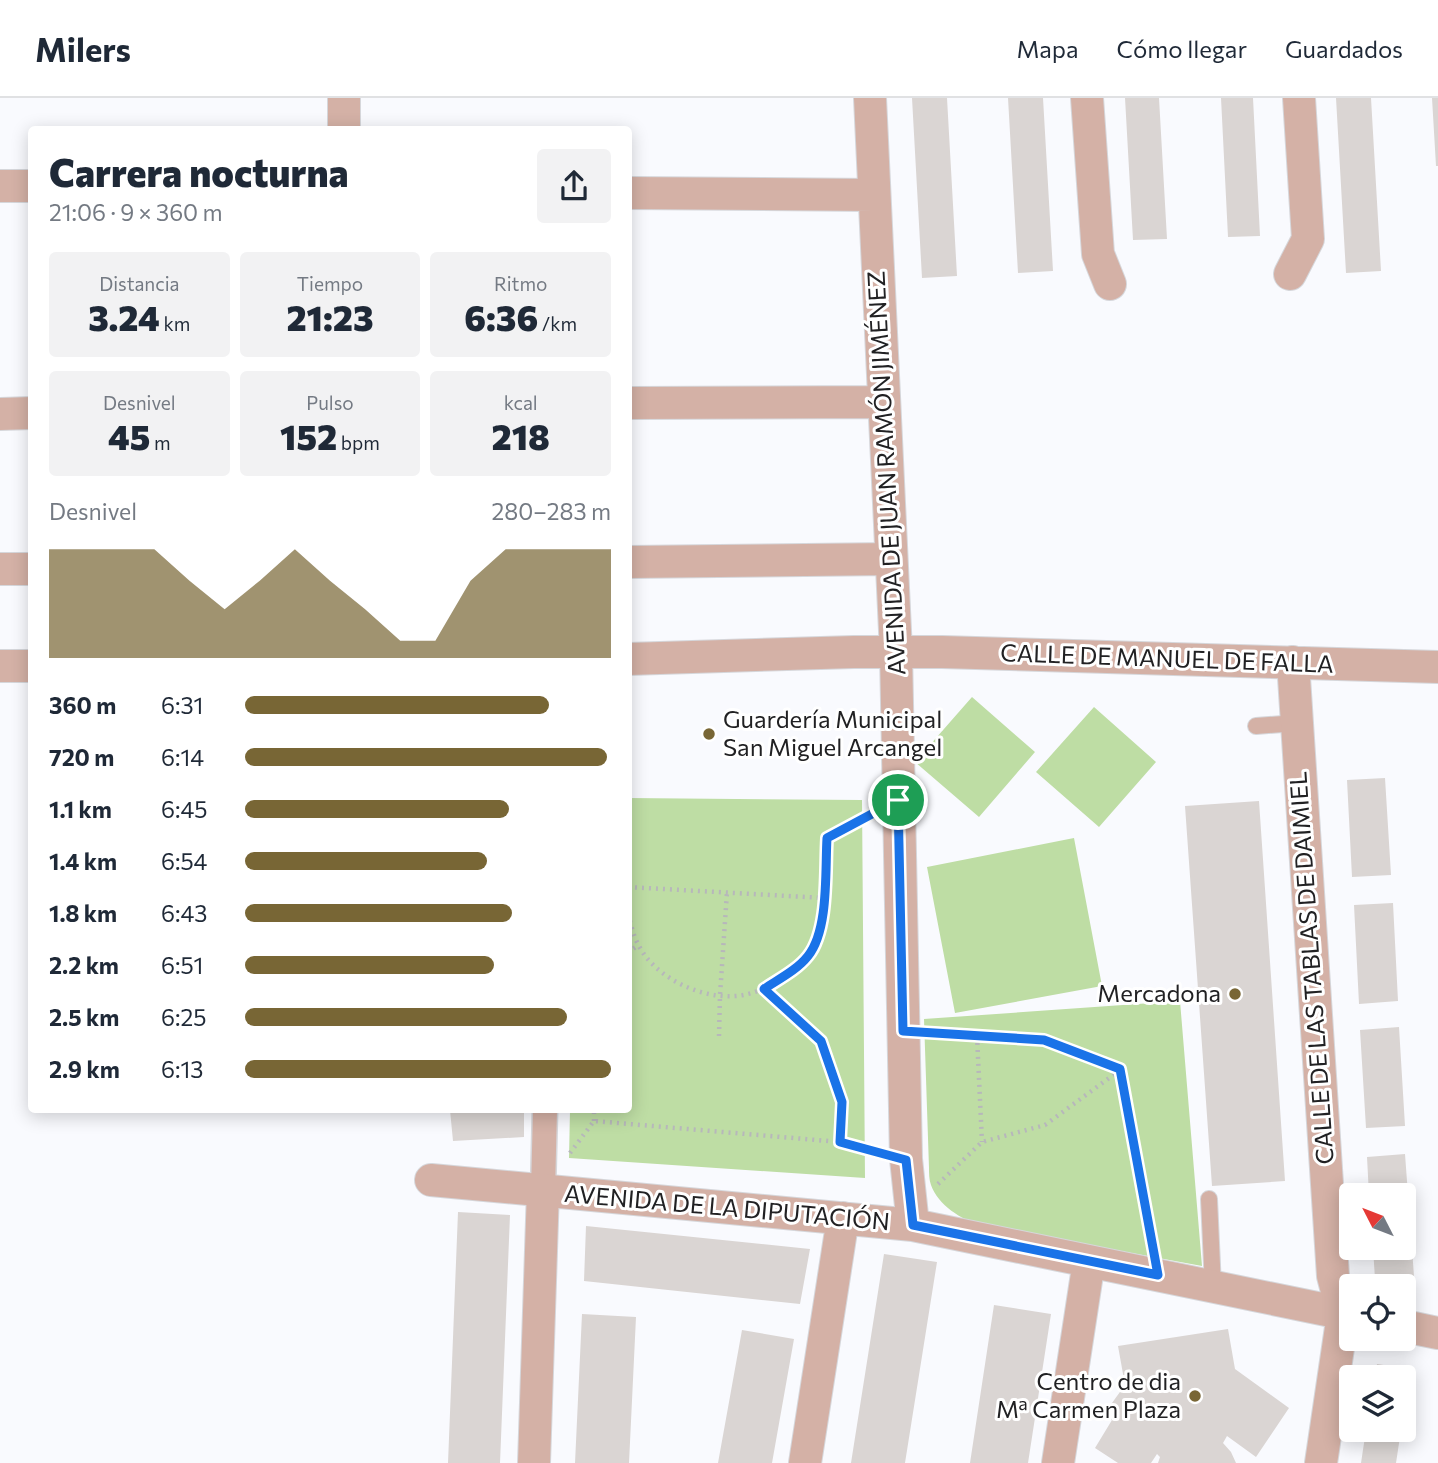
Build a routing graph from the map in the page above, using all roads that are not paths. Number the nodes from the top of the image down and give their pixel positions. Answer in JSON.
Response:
{"nodes":[{"id":1,"x":344,"y":98,"type":"edge"},
{"id":2,"x":870,"y":98,"type":"edge"},
{"id":3,"x":1087,"y":98,"type":"edge"},
{"id":4,"x":1298,"y":98,"type":"edge"},
{"id":5,"x":344,"y":126,"type":"edge"},
{"id":6,"x":0,"y":186,"type":"edge"},
{"id":7,"x":28,"y":186,"type":"edge"},
{"id":8,"x":632,"y":192,"type":"edge"},
{"id":9,"x":874,"y":195,"type":"junction"},
{"id":10,"x":1290,"y":274,"type":"dead end"},
{"id":11,"x":1110,"y":284,"type":"dead end"},
{"id":12,"x":884,"y":402,"type":"junction"},
{"id":13,"x":632,"y":403,"type":"edge"},
{"id":14,"x":28,"y":413,"type":"edge"},
{"id":15,"x":0,"y":414,"type":"edge"},
{"id":16,"x":890,"y":559,"type":"junction"},
{"id":17,"x":632,"y":562,"type":"edge"},
{"id":18,"x":0,"y":569,"type":"edge"},
{"id":19,"x":28,"y":569,"type":"edge"},
{"id":20,"x":896,"y":652,"type":"junction"},
{"id":21,"x":632,"y":659,"type":"edge"},
{"id":22,"x":1293,"y":662,"type":"junction"},
{"id":23,"x":0,"y":666,"type":"edge"},
{"id":24,"x":28,"y":666,"type":"edge"},
{"id":25,"x":1438,"y":667,"type":"edge"},
{"id":26,"x":1296,"y":723,"type":"junction"},
{"id":27,"x":1256,"y":726,"type":"dead end"},
{"id":28,"x":545,"y":1113,"type":"edge"},
{"id":29,"x":431,"y":1180,"type":"dead end"},
{"id":30,"x":543,"y":1190,"type":"junction"},
{"id":31,"x":1209,"y":1199,"type":"dead end"},
{"id":32,"x":912,"y":1218,"type":"junction"},
{"id":33,"x":843,"y":1219,"type":"junction"},
{"id":34,"x":1089,"y":1261,"type":"junction"},
{"id":35,"x":1213,"y":1287,"type":"junction"},
{"id":36,"x":1339,"y":1292,"type":"edge"},
{"id":37,"x":1339,"y":1312,"type":"edge"},
{"id":38,"x":1416,"y":1328,"type":"edge"},
{"id":39,"x":1438,"y":1333,"type":"edge"},
{"id":40,"x":1341,"y":1351,"type":"edge"},
{"id":41,"x":534,"y":1463,"type":"edge"},
{"id":42,"x":805,"y":1463,"type":"edge"},
{"id":43,"x":1058,"y":1463,"type":"edge"},
{"id":44,"x":1321,"y":1463,"type":"edge"}],
"edges":[{"from":1,"to":5,"type":"street"},
{"from":2,"to":9,"type":"street","name":"AVENIDA DE JUAN RAMÓN JIMÉNEZ"},
{"from":3,"to":11,"type":"street"},
{"from":4,"to":10,"type":"street"},
{"from":6,"to":7,"type":"street"},
{"from":8,"to":9,"type":"street"},
{"from":9,"to":12,"type":"street","name":"AVENIDA DE JUAN RAMÓN JIMÉNEZ"},
{"from":12,"to":13,"type":"street"},
{"from":12,"to":16,"type":"street","name":"AVENIDA DE JUAN RAMÓN JIMÉNEZ"},
{"from":14,"to":15,"type":"street"},
{"from":16,"to":17,"type":"street"},
{"from":16,"to":20,"type":"street","name":"AVENIDA DE JUAN RAMÓN JIMÉNEZ"},
{"from":18,"to":19,"type":"street"},
{"from":20,"to":21,"type":"street","name":"CALLE DE MANUEL DE FALLA"},
{"from":20,"to":22,"type":"street","name":"CALLE DE MANUEL DE FALLA"},
{"from":20,"to":32,"type":"street","name":"AVENIDA DE JUAN RAMÓN JIMÉNEZ"},
{"from":22,"to":25,"type":"street","name":"CALLE DE MANUEL DE FALLA"},
{"from":22,"to":26,"type":"street","name":"CALLE DE LAS TABLAS DE DAIMIEL"},
{"from":23,"to":24,"type":"street"},
{"from":26,"to":27,"type":"lane"},
{"from":26,"to":36,"type":"street","name":"CALLE DE LAS TABLAS DE DAIMIEL"},
{"from":28,"to":30,"type":"street"},
{"from":29,"to":30,"type":"street","name":"AVENIDA DE LA DIPUTACIÓN"},
{"from":30,"to":33,"type":"street","name":"AVENIDA DE LA DIPUTACIÓN"},
{"from":30,"to":41,"type":"street"},
{"from":31,"to":35,"type":"lane"},
{"from":32,"to":33,"type":"street","name":"AVENIDA DE LA DIPUTACIÓN"},
{"from":32,"to":34,"type":"street","name":"AVENIDA DE LA DIPUTACIÓN"},
{"from":33,"to":42,"type":"street"},
{"from":34,"to":35,"type":"street","name":"AVENIDA DE LA DIPUTACIÓN"},
{"from":34,"to":43,"type":"street"},
{"from":35,"to":37,"type":"street","name":"AVENIDA DE LA DIPUTACIÓN"},
{"from":38,"to":39,"type":"street"},
{"from":40,"to":44,"type":"street"}]}
